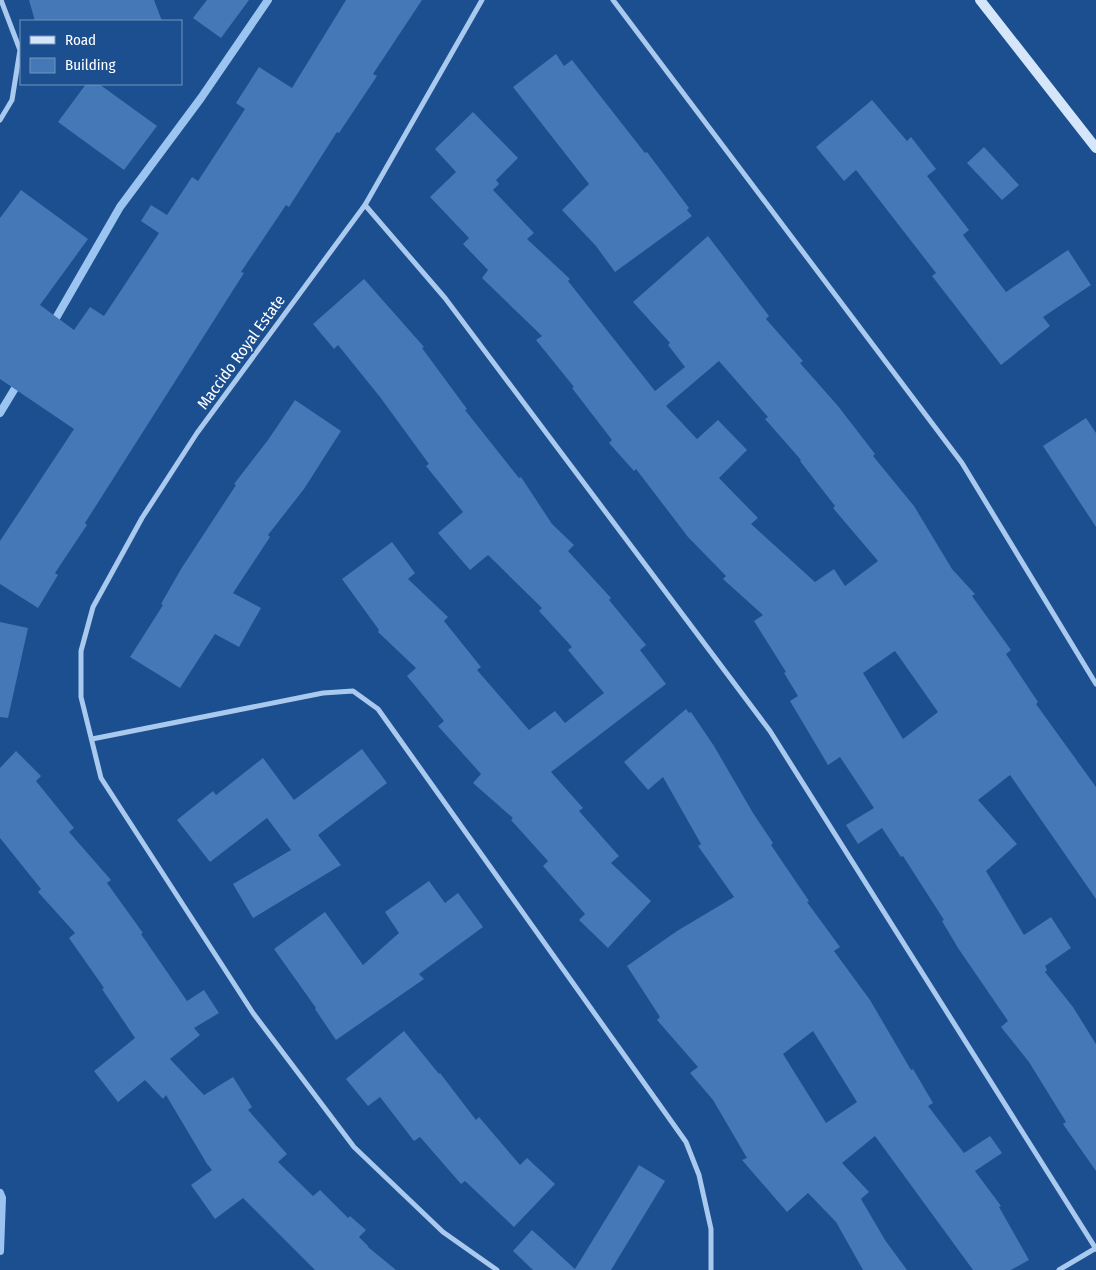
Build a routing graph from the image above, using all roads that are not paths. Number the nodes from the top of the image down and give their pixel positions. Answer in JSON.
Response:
{"nodes":[{"id":1,"x":1,"y":0,"type":"edge"},
{"id":2,"x":482,"y":0,"type":"edge"},
{"id":3,"x":613,"y":0,"type":"edge"},
{"id":4,"x":980,"y":0,"type":"edge"},
{"id":5,"x":0,"y":120,"type":"edge"},
{"id":6,"x":1096,"y":148,"type":"edge"},
{"id":7,"x":365,"y":205,"type":"junction"},
{"id":8,"x":1096,"y":684,"type":"edge"},
{"id":9,"x":92,"y":739,"type":"junction"},
{"id":10,"x":1096,"y":1248,"type":"edge"},
{"id":11,"x":497,"y":1270,"type":"edge"},
{"id":12,"x":711,"y":1270,"type":"edge"},
{"id":13,"x":1058,"y":1270,"type":"edge"}],
"edges":[{"from":1,"to":5,"type":"street"},
{"from":2,"to":7,"type":"street","name":"Maccido Royal Estate"},
{"from":3,"to":8,"type":"street"},
{"from":4,"to":6,"type":"street"},
{"from":7,"to":9,"type":"street","name":"Maccido Royal Estate"},
{"from":7,"to":10,"type":"street"},
{"from":9,"to":11,"type":"street","name":"Maccido Royal Estate"},
{"from":9,"to":12,"type":"street"},
{"from":10,"to":13,"type":"street"}]}
